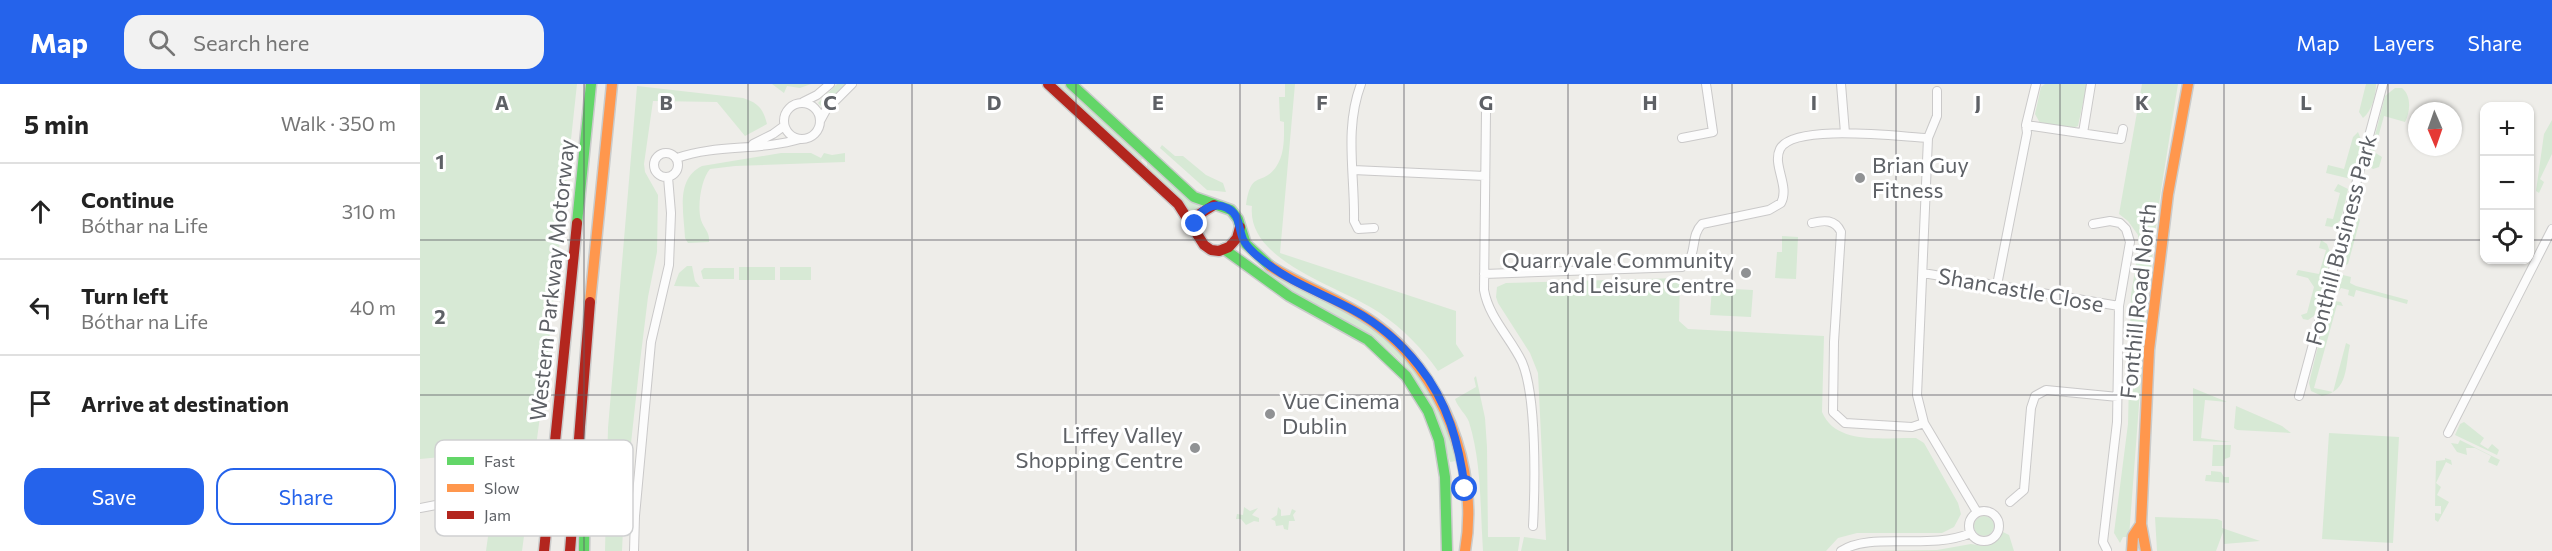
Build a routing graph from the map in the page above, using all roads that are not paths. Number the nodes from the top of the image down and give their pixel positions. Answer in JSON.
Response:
{"nodes":[{"id":1,"x":591,"y":84,"type":"edge"},
{"id":2,"x":612,"y":84,"type":"edge"},
{"id":3,"x":830,"y":84,"type":"edge"},
{"id":4,"x":852,"y":84,"type":"edge"},
{"id":5,"x":1048,"y":84,"type":"edge"},
{"id":6,"x":1071,"y":84,"type":"edge"},
{"id":7,"x":1361,"y":84,"type":"edge"},
{"id":8,"x":1706,"y":84,"type":"edge"},
{"id":9,"x":1841,"y":84,"type":"edge"},
{"id":10,"x":2036,"y":84,"type":"edge"},
{"id":11,"x":2091,"y":84,"type":"edge"},
{"id":12,"x":2188,"y":84,"type":"edge"},
{"id":13,"x":2383,"y":84,"type":"edge"},
{"id":14,"x":1937,"y":91,"type":"dead end"},
{"id":15,"x":801,"y":102,"type":"junction"},
{"id":16,"x":1485,"y":112,"type":"dead end"},
{"id":17,"x":820,"y":121,"type":"junction"},
{"id":18,"x":2026,"y":125,"type":"junction"},
{"id":19,"x":784,"y":126,"type":"junction"},
{"id":20,"x":2123,"y":129,"type":"dead end"},
{"id":21,"x":1845,"y":133,"type":"junction"},
{"id":22,"x":2083,"y":133,"type":"junction"},
{"id":23,"x":1682,"y":138,"type":"dead end"},
{"id":24,"x":1928,"y":138,"type":"junction"},
{"id":25,"x":800,"y":139,"type":"junction"},
{"id":26,"x":749,"y":146,"type":"junction"},
{"id":27,"x":676,"y":158,"type":"junction"},
{"id":28,"x":1353,"y":170,"type":"junction"},
{"id":29,"x":1485,"y":176,"type":"junction"},
{"id":30,"x":668,"y":177,"type":"junction"},
{"id":31,"x":1214,"y":205,"type":"junction"},
{"id":32,"x":1812,"y":224,"type":"dead end"},
{"id":33,"x":2093,"y":224,"type":"dead end"},
{"id":34,"x":1240,"y":226,"type":"junction"},
{"id":35,"x":1374,"y":228,"type":"dead end"},
{"id":36,"x":2552,"y":229,"type":"edge"},
{"id":37,"x":1195,"y":232,"type":"junction"},
{"id":38,"x":594,"y":247,"type":"junction"},
{"id":39,"x":1224,"y":249,"type":"junction"},
{"id":40,"x":1923,"y":273,"type":"junction"},
{"id":41,"x":1484,"y":274,"type":"junction"},
{"id":42,"x":1997,"y":285,"type":"junction"},
{"id":43,"x":2119,"y":306,"type":"junction"},
{"id":44,"x":2299,"y":396,"type":"dead end"},
{"id":45,"x":2118,"y":397,"type":"junction"},
{"id":46,"x":1924,"y":423,"type":"junction"},
{"id":47,"x":2448,"y":433,"type":"dead end"},
{"id":48,"x":554,"y":440,"type":"edge"},
{"id":49,"x":580,"y":440,"type":"edge"},
{"id":50,"x":588,"y":440,"type":"edge"},
{"id":51,"x":2010,"y":502,"type":"dead end"},
{"id":52,"x":435,"y":505,"type":"edge"},
{"id":53,"x":420,"y":508,"type":"edge"},
{"id":54,"x":1977,"y":512,"type":"junction"},
{"id":55,"x":2140,"y":524,"type":"junction"},
{"id":56,"x":1533,"y":526,"type":"dead end"},
{"id":57,"x":1971,"y":533,"type":"junction"},
{"id":58,"x":545,"y":536,"type":"edge"},
{"id":59,"x":572,"y":536,"type":"edge"},
{"id":60,"x":584,"y":536,"type":"edge"},
{"id":61,"x":1468,"y":548,"type":"edge"},
{"id":62,"x":2107,"y":550,"type":"edge"},
{"id":63,"x":543,"y":551,"type":"edge"},
{"id":64,"x":570,"y":551,"type":"edge"},
{"id":65,"x":584,"y":551,"type":"edge"},
{"id":66,"x":634,"y":551,"type":"edge"},
{"id":67,"x":1447,"y":551,"type":"edge"},
{"id":68,"x":1841,"y":551,"type":"edge"},
{"id":69,"x":2132,"y":551,"type":"edge"},
{"id":70,"x":2146,"y":551,"type":"edge"}],
"edges":[{"from":1,"to":48,"type":"main road","name":"Western Parkway Motorway"},
{"from":2,"to":38,"type":"main road","name":"Western Parkway Motorway"},
{"from":3,"to":15,"type":"street"},
{"from":4,"to":17,"type":"street"},
{"from":5,"to":37,"type":"main road"},
{"from":6,"to":31,"type":"main road"},
{"from":7,"to":28,"type":"street"},
{"from":8,"to":23,"type":"street"},
{"from":9,"to":21,"type":"street"},
{"from":10,"to":18,"type":"street"},
{"from":11,"to":22,"type":"street"},
{"from":12,"to":55,"type":"main road","name":"Fonthill Road North"},
{"from":13,"to":44,"type":"street","name":"Fonthill Business Park"},
{"from":14,"to":24,"type":"street"},
{"from":15,"to":17,"type":"street"},
{"from":15,"to":19,"type":"street"},
{"from":16,"to":29,"type":"street"},
{"from":17,"to":25,"type":"street"},
{"from":18,"to":22,"type":"street"},
{"from":18,"to":42,"type":"street"},
{"from":19,"to":25,"type":"street"},
{"from":19,"to":26,"type":"street"},
{"from":20,"to":22,"type":"street"},
{"from":21,"to":24,"type":"street"},
{"from":21,"to":41,"type":"street"},
{"from":24,"to":40,"type":"street"},
{"from":25,"to":26,"type":"street"},
{"from":26,"to":27,"type":"street"},
{"from":27,"to":30,"type":"street"},
{"from":27,"to":30,"type":"street"},
{"from":28,"to":29,"type":"street"},
{"from":28,"to":35,"type":"street"},
{"from":29,"to":41,"type":"street"},
{"from":30,"to":66,"type":"street"},
{"from":31,"to":34,"type":"main road"},
{"from":31,"to":37,"type":"main road"},
{"from":32,"to":46,"type":"street"},
{"from":33,"to":43,"type":"street"},
{"from":34,"to":39,"type":"main road"},
{"from":34,"to":61,"type":"main road"},
{"from":36,"to":47,"type":"street"},
{"from":37,"to":39,"type":"main road"},
{"from":38,"to":49,"type":"main road","name":"Western Parkway Motorway"},
{"from":38,"to":50,"type":"main road"},
{"from":39,"to":67,"type":"main road"},
{"from":40,"to":42,"type":"street","name":"Shancastle Close"},
{"from":40,"to":46,"type":"street"},
{"from":41,"to":56,"type":"street"},
{"from":42,"to":43,"type":"street","name":"Shancastle Close"},
{"from":43,"to":45,"type":"street"},
{"from":45,"to":51,"type":"street"},
{"from":45,"to":62,"type":"street"},
{"from":46,"to":54,"type":"street"},
{"from":52,"to":53,"type":"street"},
{"from":54,"to":57,"type":"street"},
{"from":54,"to":57,"type":"street"},
{"from":55,"to":69,"type":"main road","name":"Fonthill Road North"},
{"from":55,"to":70,"type":"main road","name":"Fonthill Road North"},
{"from":57,"to":68,"type":"street"},
{"from":58,"to":63,"type":"main road","name":"Western Parkway Motorway"},
{"from":59,"to":64,"type":"main road","name":"Western Parkway Motorway"},
{"from":60,"to":65,"type":"main road"}]}
